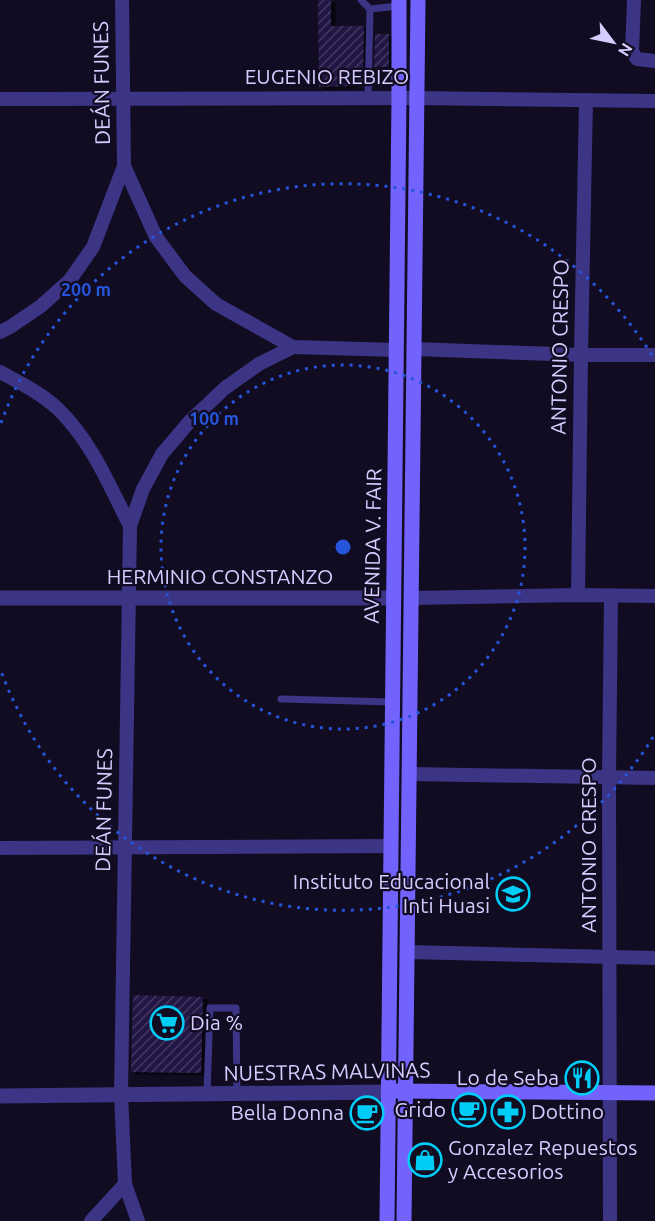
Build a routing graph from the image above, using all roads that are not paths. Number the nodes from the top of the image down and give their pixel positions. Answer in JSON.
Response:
{"nodes":[{"id":1,"x":122,"y":0,"type":"edge"},
{"id":2,"x":361,"y":0,"type":"edge"},
{"id":3,"x":369,"y":0,"type":"edge"},
{"id":4,"x":418,"y":0,"type":"edge"},
{"id":5,"x":634,"y":0,"type":"edge"},
{"id":6,"x":399,"y":3,"type":"edge"},
{"id":7,"x":370,"y":9,"type":"junction"},
{"id":8,"x":655,"y":61,"type":"edge"},
{"id":9,"x":123,"y":98,"type":"junction"},
{"id":10,"x":368,"y":98,"type":"junction"},
{"id":11,"x":399,"y":98,"type":"junction"},
{"id":12,"x":417,"y":98,"type":"junction"},
{"id":13,"x":0,"y":99,"type":"edge"},
{"id":14,"x":586,"y":99,"type":"junction"},
{"id":15,"x":655,"y":101,"type":"edge"},
{"id":16,"x":124,"y":166,"type":"junction"},
{"id":17,"x":0,"y":332,"type":"edge"},
{"id":18,"x":292,"y":347,"type":"junction"},
{"id":19,"x":396,"y":350,"type":"junction"},
{"id":20,"x":414,"y":350,"type":"junction"},
{"id":21,"x":580,"y":355,"type":"junction"},
{"id":22,"x":655,"y":355,"type":"edge"},
{"id":23,"x":0,"y":372,"type":"edge"},
{"id":24,"x":129,"y":526,"type":"junction"},
{"id":25,"x":578,"y":595,"type":"junction"},
{"id":26,"x":611,"y":596,"type":"junction"},
{"id":27,"x":655,"y":596,"type":"edge"},
{"id":28,"x":128,"y":597,"type":"junction"},
{"id":29,"x":0,"y":598,"type":"edge"},
{"id":30,"x":394,"y":598,"type":"junction"},
{"id":31,"x":412,"y":598,"type":"junction"},
{"id":32,"x":281,"y":699,"type":"dead end"},
{"id":33,"x":392,"y":702,"type":"junction"},
{"id":34,"x":409,"y":774,"type":"junction"},
{"id":35,"x":609,"y":777,"type":"junction"},
{"id":36,"x":655,"y":778,"type":"edge"},
{"id":37,"x":391,"y":846,"type":"junction"},
{"id":38,"x":125,"y":847,"type":"junction"},
{"id":39,"x":0,"y":848,"type":"edge"},
{"id":40,"x":408,"y":952,"type":"junction"},
{"id":41,"x":610,"y":958,"type":"junction"},
{"id":42,"x":655,"y":958,"type":"edge"},
{"id":43,"x":405,"y":1091,"type":"junction"},
{"id":44,"x":388,"y":1092,"type":"junction"},
{"id":45,"x":609,"y":1093,"type":"junction"},
{"id":46,"x":655,"y":1093,"type":"edge"},
{"id":47,"x":121,"y":1094,"type":"junction"},
{"id":48,"x":207,"y":1094,"type":"junction"},
{"id":49,"x":237,"y":1094,"type":"junction"},
{"id":50,"x":0,"y":1096,"type":"edge"},
{"id":51,"x":125,"y":1184,"type":"junction"},
{"id":52,"x":91,"y":1221,"type":"edge"},
{"id":53,"x":138,"y":1221,"type":"edge"},
{"id":54,"x":387,"y":1221,"type":"edge"},
{"id":55,"x":404,"y":1221,"type":"edge"},
{"id":56,"x":610,"y":1221,"type":"edge"}],
"edges":[{"from":1,"to":9,"type":"street","name":"DEÁN FUNES"},
{"from":2,"to":7,"type":"lane"},
{"from":3,"to":7,"type":"lane"},
{"from":4,"to":12,"type":"main road","name":"AVENIDA V. FAIR"},
{"from":5,"to":8,"type":"street"},
{"from":6,"to":7,"type":"lane"},
{"from":6,"to":11,"type":"main road","name":"AVENIDA V. FAIR"},
{"from":7,"to":10,"type":"lane"},
{"from":9,"to":10,"type":"street","name":"EUGENIO REBIZO"},
{"from":9,"to":13,"type":"street","name":"EUGENIO REBIZO"},
{"from":9,"to":16,"type":"street","name":"DEÁN FUNES"},
{"from":10,"to":11,"type":"street","name":"EUGENIO REBIZO"},
{"from":11,"to":12,"type":"street","name":"EUGENIO REBIZO"},
{"from":11,"to":19,"type":"main road","name":"AVENIDA V. FAIR"},
{"from":12,"to":14,"type":"street","name":"EUGENIO REBIZO"},
{"from":12,"to":20,"type":"main road","name":"AVENIDA V. FAIR"},
{"from":14,"to":15,"type":"street","name":"EUGENIO REBIZO"},
{"from":14,"to":21,"type":"street","name":"ANTONIO CRESPO"},
{"from":16,"to":17,"type":"street"},
{"from":16,"to":18,"type":"street"},
{"from":18,"to":19,"type":"street"},
{"from":18,"to":24,"type":"street"},
{"from":19,"to":30,"type":"main road","name":"AVENIDA V. FAIR"},
{"from":20,"to":21,"type":"street"},
{"from":20,"to":31,"type":"main road","name":"AVENIDA V. FAIR"},
{"from":21,"to":22,"type":"street"},
{"from":21,"to":25,"type":"street","name":"ANTONIO CRESPO"},
{"from":23,"to":24,"type":"street"},
{"from":24,"to":28,"type":"street","name":"DEÁN FUNES"},
{"from":25,"to":26,"type":"street","name":"HERMINIO CONSTANZO"},
{"from":25,"to":31,"type":"street","name":"HERMINIO CONSTANZO"},
{"from":26,"to":27,"type":"street","name":"HERMINIO CONSTANZO"},
{"from":26,"to":35,"type":"street","name":"ANTONIO CRESPO"},
{"from":28,"to":29,"type":"street","name":"HERMINIO CONSTANZO"},
{"from":28,"to":30,"type":"street","name":"HERMINIO CONSTANZO"},
{"from":28,"to":38,"type":"street","name":"DEÁN FUNES"},
{"from":30,"to":31,"type":"main road","name":"HERMINIO CONSTANZO"},
{"from":30,"to":33,"type":"main road","name":"AVENIDA V. FAIR"},
{"from":31,"to":34,"type":"main road","name":"AVENIDA V. FAIR"},
{"from":32,"to":33,"type":"lane"},
{"from":33,"to":37,"type":"main road","name":"AVENIDA V. FAIR"},
{"from":34,"to":35,"type":"street"},
{"from":34,"to":40,"type":"main road","name":"AVENIDA V. FAIR"},
{"from":35,"to":36,"type":"street"},
{"from":35,"to":41,"type":"street","name":"ANTONIO CRESPO"},
{"from":37,"to":38,"type":"street"},
{"from":37,"to":44,"type":"main road","name":"AVENIDA V. FAIR"},
{"from":38,"to":39,"type":"street"},
{"from":38,"to":47,"type":"street","name":"DEÁN FUNES"},
{"from":40,"to":41,"type":"street"},
{"from":40,"to":43,"type":"main road","name":"AVENIDA V. FAIR"},
{"from":41,"to":42,"type":"street"},
{"from":41,"to":45,"type":"street","name":"ANTONIO CRESPO"},
{"from":43,"to":44,"type":"main road","name":"NUESTRAS MALVINAS"},
{"from":43,"to":45,"type":"main road","name":"NUESTRAS MALVINAS"},
{"from":43,"to":55,"type":"main road","name":"AVENIDA V. FAIR"},
{"from":44,"to":49,"type":"street","name":"NUESTRAS MALVINAS"},
{"from":44,"to":54,"type":"main road","name":"AVENIDA V. FAIR"},
{"from":45,"to":46,"type":"main road","name":"NUESTRAS MALVINAS"},
{"from":45,"to":56,"type":"street","name":"ANTONIO CRESPO"},
{"from":47,"to":48,"type":"street","name":"NUESTRAS MALVINAS"},
{"from":47,"to":50,"type":"street","name":"NUESTRAS MALVINAS"},
{"from":47,"to":51,"type":"street","name":"DEÁN FUNES"},
{"from":48,"to":49,"type":"street","name":"NUESTRAS MALVINAS"},
{"from":48,"to":49,"type":"lane"},
{"from":51,"to":52,"type":"street"},
{"from":51,"to":53,"type":"street","name":"DEÁN FUNES"}]}
